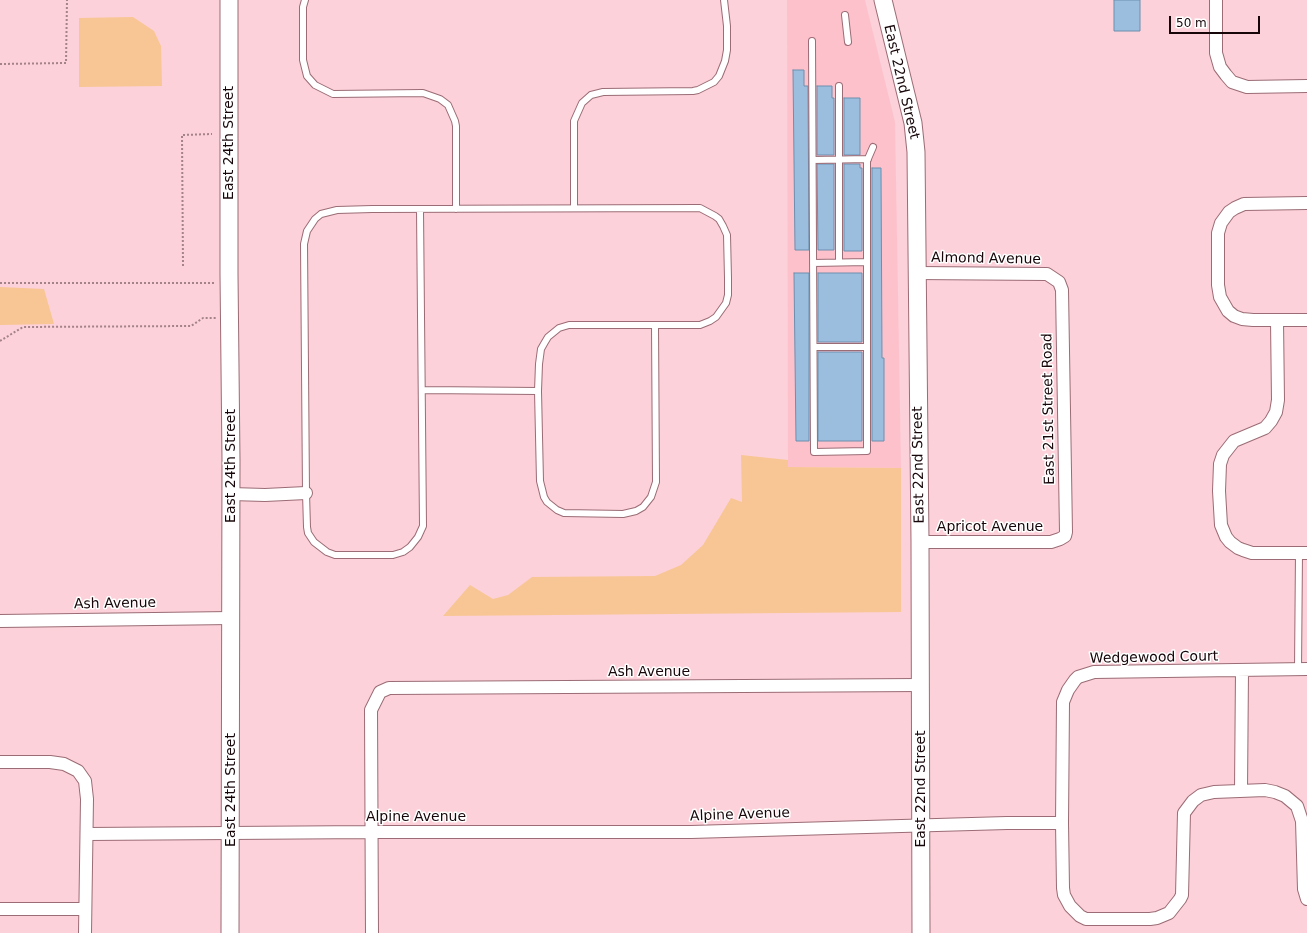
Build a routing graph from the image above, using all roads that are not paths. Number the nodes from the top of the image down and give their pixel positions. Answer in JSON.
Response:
{"nodes":[{"id":1,"x":229,"y":0,"type":"edge"},
{"id":2,"x":305,"y":0,"type":"edge"},
{"id":3,"x":724,"y":0,"type":"edge"},
{"id":4,"x":883,"y":0,"type":"edge"},
{"id":5,"x":1216,"y":0,"type":"edge"},
{"id":6,"x":845,"y":15,"type":"dead end"},
{"id":7,"x":812,"y":41,"type":"dead end"},
{"id":8,"x":848,"y":42,"type":"dead end"},
{"id":9,"x":839,"y":86,"type":"dead end"},
{"id":10,"x":1307,"y":86,"type":"edge"},
{"id":11,"x":873,"y":147,"type":"dead end"},
{"id":12,"x":839,"y":159,"type":"junction"},
{"id":13,"x":868,"y":159,"type":"junction"},
{"id":14,"x":813,"y":160,"type":"junction"},
{"id":15,"x":1307,"y":203,"type":"edge"},
{"id":16,"x":574,"y":208,"type":"junction"},
{"id":17,"x":456,"y":209,"type":"junction"},
{"id":18,"x":420,"y":210,"type":"junction"},
{"id":19,"x":839,"y":262,"type":"junction"},
{"id":20,"x":867,"y":262,"type":"junction"},
{"id":21,"x":813,"y":263,"type":"junction"},
{"id":22,"x":917,"y":273,"type":"junction"},
{"id":23,"x":1054,"y":279,"type":"joint"},
{"id":24,"x":1307,"y":320,"type":"edge"},
{"id":25,"x":1278,"y":321,"type":"junction"},
{"id":26,"x":656,"y":325,"type":"junction"},
{"id":27,"x":867,"y":347,"type":"junction"},
{"id":28,"x":814,"y":348,"type":"junction"},
{"id":29,"x":422,"y":390,"type":"junction"},
{"id":30,"x":538,"y":391,"type":"junction"},
{"id":31,"x":306,"y":493,"type":"junction"},
{"id":32,"x":231,"y":494,"type":"junction"},
{"id":33,"x":1060,"y":539,"type":"joint"},
{"id":34,"x":920,"y":542,"type":"junction"},
{"id":35,"x":1303,"y":553,"type":"edge"},
{"id":36,"x":230,"y":618,"type":"junction"},
{"id":37,"x":0,"y":621,"type":"edge"},
{"id":38,"x":1302,"y":669,"type":"edge"},
{"id":39,"x":1242,"y":671,"type":"junction"},
{"id":40,"x":920,"y":685,"type":"junction"},
{"id":41,"x":0,"y":762,"type":"edge"},
{"id":42,"x":1241,"y":790,"type":"junction"},
{"id":43,"x":1062,"y":823,"type":"junction"},
{"id":44,"x":921,"y":825,"type":"junction"},
{"id":45,"x":371,"y":832,"type":"junction"},
{"id":46,"x":230,"y":833,"type":"junction"},
{"id":47,"x":87,"y":834,"type":"junction"},
{"id":48,"x":1307,"y":899,"type":"edge"},
{"id":49,"x":0,"y":909,"type":"edge"},
{"id":50,"x":85,"y":909,"type":"junction"},
{"id":51,"x":85,"y":933,"type":"edge"},
{"id":52,"x":230,"y":933,"type":"edge"},
{"id":53,"x":372,"y":933,"type":"edge"},
{"id":54,"x":921,"y":933,"type":"edge"}],
"edges":[{"from":1,"to":32,"type":"street","name":"East 24th Street"},
{"from":2,"to":17,"type":"lane"},
{"from":3,"to":16,"type":"lane"},
{"from":4,"to":22,"type":"street","name":"East 22nd Street"},
{"from":5,"to":10,"type":"street"},
{"from":6,"to":8,"type":"lane"},
{"from":7,"to":14,"type":"lane"},
{"from":9,"to":12,"type":"lane"},
{"from":11,"to":13,"type":"lane"},
{"from":12,"to":13,"type":"lane"},
{"from":12,"to":14,"type":"lane"},
{"from":12,"to":19,"type":"lane"},
{"from":13,"to":20,"type":"lane"},
{"from":14,"to":21,"type":"lane"},
{"from":15,"to":25,"type":"street"},
{"from":16,"to":17,"type":"lane"},
{"from":16,"to":26,"type":"lane"},
{"from":17,"to":18,"type":"lane"},
{"from":18,"to":29,"type":"lane"},
{"from":18,"to":31,"type":"lane"},
{"from":19,"to":20,"type":"lane"},
{"from":19,"to":21,"type":"lane"},
{"from":20,"to":27,"type":"lane"},
{"from":21,"to":28,"type":"lane"},
{"from":22,"to":23,"type":"street","name":"Almond Avenue"},
{"from":22,"to":34,"type":"street","name":"East 22nd Street"},
{"from":23,"to":33,"type":"street","name":"East 21st Street Road"},
{"from":24,"to":25,"type":"street"},
{"from":25,"to":35,"type":"street"},
{"from":26,"to":30,"type":"lane"},
{"from":26,"to":30,"type":"lane"},
{"from":27,"to":28,"type":"lane"},
{"from":27,"to":28,"type":"lane"},
{"from":29,"to":30,"type":"lane"},
{"from":29,"to":31,"type":"lane"},
{"from":31,"to":32,"type":"street"},
{"from":32,"to":36,"type":"street","name":"East 24th Street"},
{"from":33,"to":34,"type":"street","name":"Apricot Avenue"},
{"from":34,"to":40,"type":"street","name":"East 22nd Street"},
{"from":35,"to":38,"type":"lane"},
{"from":36,"to":37,"type":"street","name":"Ash Avenue"},
{"from":36,"to":46,"type":"street","name":"East 24th Street"},
{"from":38,"to":39,"type":"street","name":"Wedgewood Court"},
{"from":39,"to":42,"type":"street"},
{"from":39,"to":43,"type":"street","name":"Wedgewood Court"},
{"from":40,"to":44,"type":"street","name":"East 22nd Street"},
{"from":40,"to":45,"type":"street","name":"Ash Avenue"},
{"from":41,"to":47,"type":"street"},
{"from":42,"to":43,"type":"street","name":"Wedgewood Court"},
{"from":42,"to":48,"type":"street"},
{"from":43,"to":44,"type":"street"},
{"from":44,"to":45,"type":"street","name":"Alpine Avenue"},
{"from":44,"to":54,"type":"street","name":"East 22nd Street"},
{"from":45,"to":46,"type":"street","name":"Alpine Avenue"},
{"from":45,"to":53,"type":"street"},
{"from":46,"to":47,"type":"street","name":"Alpine Avenue"},
{"from":46,"to":52,"type":"street","name":"East 24th Street"},
{"from":47,"to":50,"type":"street"},
{"from":49,"to":50,"type":"street"},
{"from":50,"to":51,"type":"street"}]}
